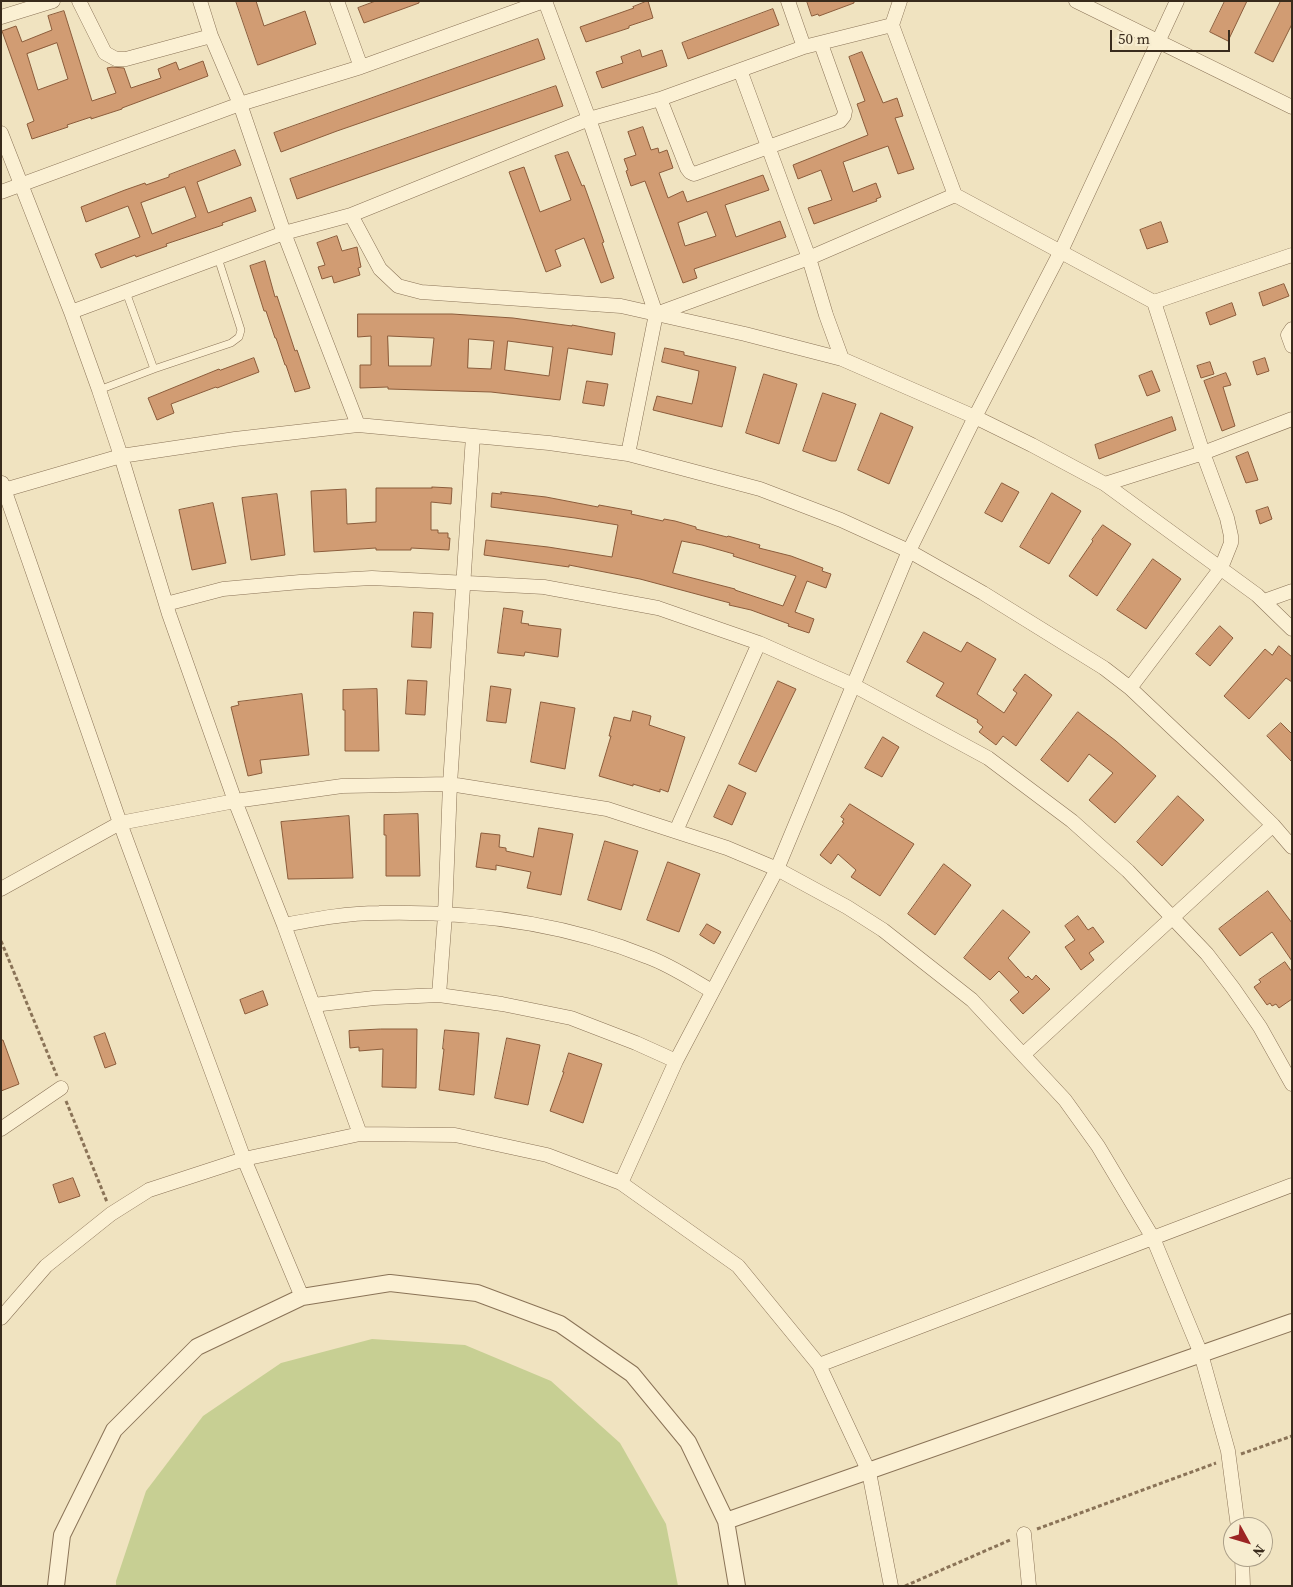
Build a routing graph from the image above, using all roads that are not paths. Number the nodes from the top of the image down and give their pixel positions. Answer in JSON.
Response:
{"nodes":[{"id":1,"x":53,"y":1,"type":"edge"},
{"id":2,"x":79,"y":1,"type":"edge"},
{"id":3,"x":200,"y":1,"type":"edge"},
{"id":4,"x":336,"y":1,"type":"edge"},
{"id":5,"x":545,"y":1,"type":"edge"},
{"id":6,"x":788,"y":1,"type":"edge"},
{"id":7,"x":900,"y":1,"type":"edge"},
{"id":8,"x":1076,"y":1,"type":"edge"},
{"id":9,"x":1177,"y":1,"type":"edge"},
{"id":10,"x":1,"y":17,"type":"edge"},
{"id":11,"x":892,"y":25,"type":"junction"},
{"id":12,"x":211,"y":36,"type":"junction"},
{"id":13,"x":1158,"y":41,"type":"junction"},
{"id":14,"x":820,"y":44,"type":"junction"},
{"id":15,"x":804,"y":47,"type":"junction"},
{"id":16,"x":361,"y":67,"type":"junction"},
{"id":17,"x":740,"y":70,"type":"junction"},
{"id":18,"x":660,"y":99,"type":"junction"},
{"id":19,"x":1290,"y":103,"type":"edge"},
{"id":20,"x":240,"y":104,"type":"junction"},
{"id":21,"x":589,"y":119,"type":"junction"},
{"id":22,"x":1,"y":133,"type":"edge"},
{"id":23,"x":767,"y":147,"type":"junction"},
{"id":24,"x":21,"y":185,"type":"junction"},
{"id":25,"x":1,"y":192,"type":"edge"},
{"id":26,"x":955,"y":195,"type":"junction"},
{"id":27,"x":351,"y":215,"type":"junction"},
{"id":28,"x":284,"y":233,"type":"junction"},
{"id":29,"x":1061,"y":251,"type":"junction"},
{"id":30,"x":1292,"y":255,"type":"edge"},
{"id":31,"x":218,"y":258,"type":"junction"},
{"id":32,"x":809,"y":258,"type":"junction"},
{"id":33,"x":126,"y":292,"type":"junction"},
{"id":34,"x":1154,"y":302,"type":"junction"},
{"id":35,"x":71,"y":312,"type":"junction"},
{"id":36,"x":656,"y":314,"type":"junction"},
{"id":37,"x":1292,"y":329,"type":"edge"},
{"id":38,"x":1292,"y":346,"type":"edge"},
{"id":39,"x":842,"y":360,"type":"junction"},
{"id":40,"x":154,"y":369,"type":"junction"},
{"id":41,"x":99,"y":390,"type":"junction"},
{"id":42,"x":976,"y":417,"type":"junction"},
{"id":43,"x":1292,"y":419,"type":"edge"},
{"id":44,"x":358,"y":425,"type":"junction"},
{"id":45,"x":473,"y":436,"type":"junction"},
{"id":46,"x":1203,"y":453,"type":"junction"},
{"id":47,"x":628,"y":454,"type":"junction"},
{"id":48,"x":121,"y":456,"type":"junction"},
{"id":49,"x":1105,"y":484,"type":"junction"},
{"id":50,"x":3,"y":486,"type":"edge"},
{"id":51,"x":909,"y":551,"type":"junction"},
{"id":52,"x":1221,"y":568,"type":"junction"},
{"id":53,"x":463,"y":583,"type":"junction"},
{"id":54,"x":1292,"y":591,"type":"edge"},
{"id":55,"x":1264,"y":602,"type":"junction"},
{"id":56,"x":166,"y":604,"type":"junction"},
{"id":57,"x":1292,"y":629,"type":"edge"},
{"id":58,"x":759,"y":643,"type":"junction"},
{"id":59,"x":853,"y":685,"type":"junction"},
{"id":60,"x":1130,"y":688,"type":"junction"},
{"id":61,"x":450,"y":784,"type":"junction"},
{"id":62,"x":235,"y":801,"type":"junction"},
{"id":63,"x":120,"y":823,"type":"junction"},
{"id":64,"x":1273,"y":825,"type":"junction"},
{"id":65,"x":676,"y":832,"type":"junction"},
{"id":66,"x":1292,"y":847,"type":"edge"},
{"id":67,"x":777,"y":868,"type":"junction"},
{"id":68,"x":1,"y":889,"type":"edge"},
{"id":69,"x":445,"y":915,"type":"junction"},
{"id":70,"x":1171,"y":918,"type":"junction"},
{"id":71,"x":284,"y":925,"type":"junction"},
{"id":72,"x":712,"y":991,"type":"junction"},
{"id":73,"x":439,"y":995,"type":"junction"},
{"id":74,"x":313,"y":1005,"type":"junction"},
{"id":75,"x":1024,"y":1054,"type":"junction"},
{"id":76,"x":676,"y":1061,"type":"junction"},
{"id":77,"x":1292,"y":1084,"type":"edge"},
{"id":78,"x":61,"y":1088,"type":"dead end"},
{"id":79,"x":1,"y":1129,"type":"edge"},
{"id":80,"x":360,"y":1134,"type":"junction"},
{"id":81,"x":244,"y":1159,"type":"junction"},
{"id":82,"x":621,"y":1183,"type":"junction"},
{"id":83,"x":1292,"y":1185,"type":"edge"},
{"id":84,"x":1152,"y":1238,"type":"junction"},
{"id":85,"x":302,"y":1297,"type":"junction"},
{"id":86,"x":1,"y":1318,"type":"edge"},
{"id":87,"x":1292,"y":1322,"type":"edge"},
{"id":88,"x":1201,"y":1354,"type":"junction"},
{"id":89,"x":819,"y":1365,"type":"junction"},
{"id":90,"x":869,"y":1472,"type":"junction"},
{"id":91,"x":1237,"y":1517,"type":"edge"},
{"id":92,"x":726,"y":1521,"type":"junction"},
{"id":93,"x":1024,"y":1534,"type":"road end"},
{"id":94,"x":1242,"y":1567,"type":"edge"},
{"id":95,"x":56,"y":1586,"type":"edge"},
{"id":96,"x":737,"y":1586,"type":"edge"},
{"id":97,"x":891,"y":1586,"type":"edge"},
{"id":98,"x":1029,"y":1586,"type":"edge"},
{"id":99,"x":1243,"y":1586,"type":"edge"}],
"edges":[{"from":1,"to":10,"type":"street"},
{"from":2,"to":12,"type":"street"},
{"from":3,"to":12,"type":"street"},
{"from":4,"to":16,"type":"street"},
{"from":5,"to":16,"type":"street"},
{"from":5,"to":21,"type":"street"},
{"from":6,"to":15,"type":"street"},
{"from":7,"to":11,"type":"street"},
{"from":8,"to":13,"type":"street"},
{"from":9,"to":13,"type":"street"},
{"from":11,"to":14,"type":"street"},
{"from":11,"to":26,"type":"street"},
{"from":12,"to":20,"type":"street"},
{"from":13,"to":19,"type":"street"},
{"from":13,"to":29,"type":"street"},
{"from":14,"to":15,"type":"street"},
{"from":14,"to":23,"type":"street"},
{"from":15,"to":17,"type":"street"},
{"from":16,"to":20,"type":"street"},
{"from":17,"to":18,"type":"street"},
{"from":17,"to":23,"type":"street"},
{"from":18,"to":21,"type":"street"},
{"from":18,"to":23,"type":"street"},
{"from":20,"to":24,"type":"street"},
{"from":20,"to":28,"type":"street"},
{"from":21,"to":27,"type":"street"},
{"from":21,"to":36,"type":"street"},
{"from":22,"to":24,"type":"street"},
{"from":23,"to":32,"type":"street"},
{"from":24,"to":25,"type":"street"},
{"from":24,"to":35,"type":"street"},
{"from":26,"to":29,"type":"street"},
{"from":26,"to":32,"type":"street"},
{"from":27,"to":28,"type":"street"},
{"from":27,"to":36,"type":"street"},
{"from":28,"to":31,"type":"street"},
{"from":28,"to":44,"type":"street"},
{"from":29,"to":34,"type":"street"},
{"from":29,"to":42,"type":"street"},
{"from":30,"to":34,"type":"street"},
{"from":31,"to":33,"type":"street"},
{"from":31,"to":40,"type":"lane"},
{"from":32,"to":36,"type":"street"},
{"from":32,"to":39,"type":"street"},
{"from":33,"to":35,"type":"street"},
{"from":33,"to":40,"type":"lane"},
{"from":34,"to":46,"type":"street"},
{"from":35,"to":41,"type":"street"},
{"from":36,"to":39,"type":"street"},
{"from":36,"to":47,"type":"street"},
{"from":37,"to":38,"type":"street"},
{"from":39,"to":42,"type":"street"},
{"from":40,"to":41,"type":"lane"},
{"from":41,"to":48,"type":"street"},
{"from":42,"to":49,"type":"street"},
{"from":42,"to":51,"type":"street"},
{"from":43,"to":46,"type":"street"},
{"from":44,"to":45,"type":"street"},
{"from":44,"to":48,"type":"street"},
{"from":45,"to":47,"type":"street"},
{"from":45,"to":53,"type":"street"},
{"from":46,"to":49,"type":"street"},
{"from":46,"to":52,"type":"street"},
{"from":47,"to":51,"type":"street"},
{"from":48,"to":50,"type":"street"},
{"from":48,"to":56,"type":"street"},
{"from":49,"to":52,"type":"street"},
{"from":50,"to":63,"type":"street"},
{"from":51,"to":59,"type":"street"},
{"from":51,"to":60,"type":"street"},
{"from":52,"to":55,"type":"street"},
{"from":52,"to":60,"type":"street"},
{"from":53,"to":56,"type":"street"},
{"from":53,"to":58,"type":"street"},
{"from":53,"to":61,"type":"street"},
{"from":54,"to":55,"type":"street"},
{"from":55,"to":57,"type":"street"},
{"from":56,"to":62,"type":"street"},
{"from":58,"to":59,"type":"street"},
{"from":58,"to":65,"type":"street"},
{"from":59,"to":67,"type":"street"},
{"from":59,"to":70,"type":"street"},
{"from":60,"to":64,"type":"street"},
{"from":61,"to":62,"type":"street"},
{"from":61,"to":65,"type":"street"},
{"from":61,"to":69,"type":"street"},
{"from":62,"to":63,"type":"street"},
{"from":62,"to":71,"type":"street"},
{"from":63,"to":68,"type":"street"},
{"from":63,"to":81,"type":"street"},
{"from":64,"to":66,"type":"street"},
{"from":64,"to":70,"type":"street"},
{"from":65,"to":67,"type":"street"},
{"from":67,"to":72,"type":"street"},
{"from":67,"to":75,"type":"street"},
{"from":69,"to":71,"type":"street"},
{"from":69,"to":72,"type":"street"},
{"from":69,"to":73,"type":"street"},
{"from":70,"to":75,"type":"street"},
{"from":70,"to":77,"type":"street"},
{"from":71,"to":74,"type":"street"},
{"from":72,"to":76,"type":"street"},
{"from":73,"to":74,"type":"street"},
{"from":73,"to":76,"type":"street"},
{"from":74,"to":80,"type":"street"},
{"from":75,"to":84,"type":"street"},
{"from":76,"to":82,"type":"street"},
{"from":78,"to":79,"type":"street"},
{"from":80,"to":81,"type":"street"},
{"from":80,"to":82,"type":"street"},
{"from":81,"to":85,"type":"street"},
{"from":81,"to":86,"type":"street"},
{"from":82,"to":89,"type":"street"},
{"from":83,"to":84,"type":"street"},
{"from":84,"to":88,"type":"street"},
{"from":84,"to":89,"type":"street"},
{"from":85,"to":92,"type":"street"},
{"from":85,"to":95,"type":"street"},
{"from":87,"to":88,"type":"street"},
{"from":88,"to":90,"type":"street"},
{"from":88,"to":91,"type":"street"},
{"from":89,"to":90,"type":"street"},
{"from":90,"to":92,"type":"street"},
{"from":90,"to":97,"type":"street"},
{"from":92,"to":96,"type":"street"},
{"from":93,"to":98,"type":"street"},
{"from":94,"to":99,"type":"street"}]}
